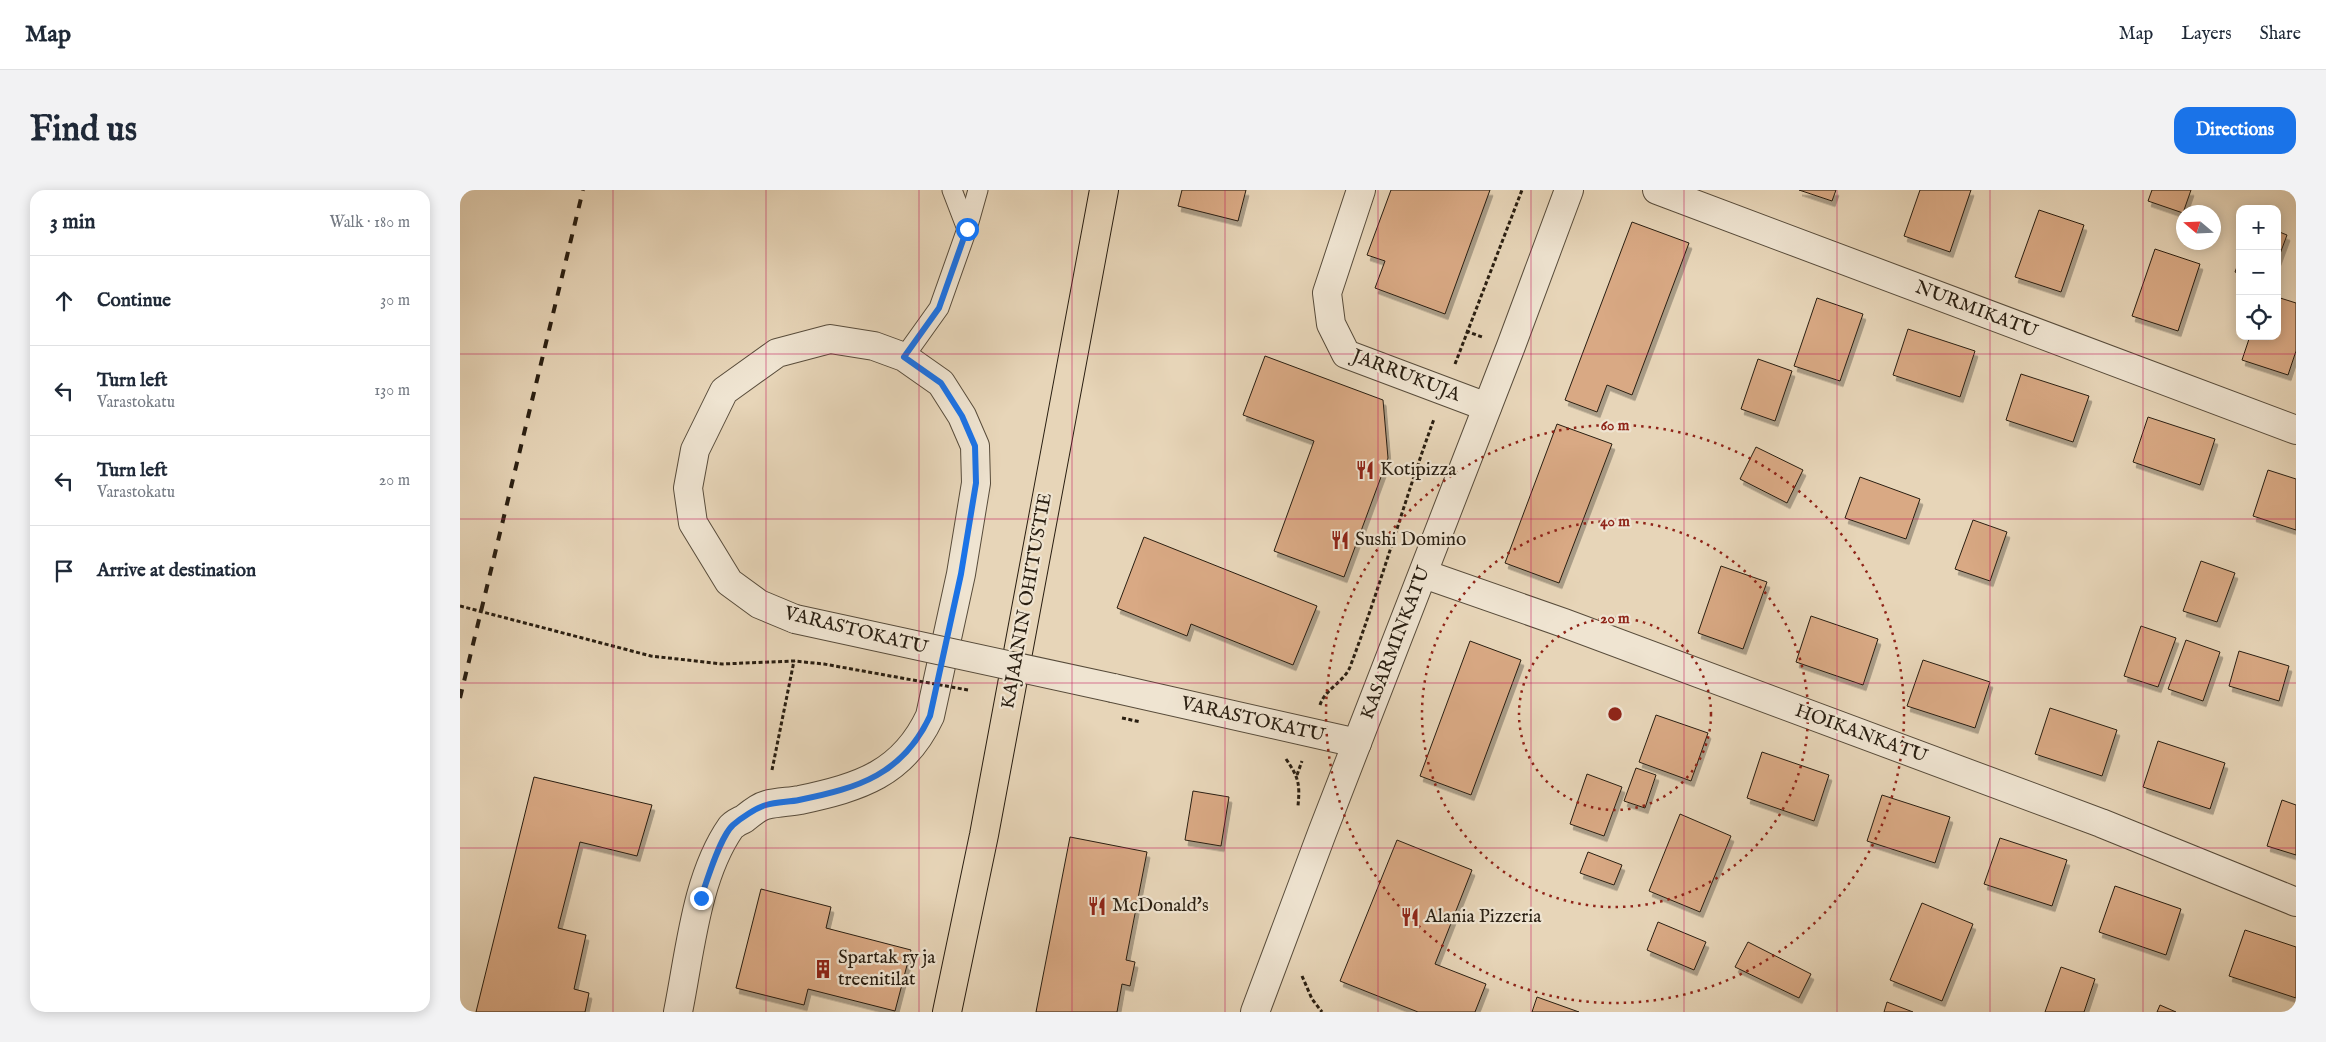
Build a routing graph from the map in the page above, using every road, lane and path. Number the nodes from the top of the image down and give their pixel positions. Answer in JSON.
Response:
{"nodes":[{"id":1,"x":952,"y":190,"type":"edge"},
{"id":2,"x":978,"y":190,"type":"edge"},
{"id":3,"x":1104,"y":190,"type":"edge"},
{"id":4,"x":1360,"y":190,"type":"edge"},
{"id":5,"x":1522,"y":190,"type":"edge"},
{"id":6,"x":1569,"y":190,"type":"edge"},
{"id":7,"x":1657,"y":190,"type":"edge"},
{"id":8,"x":967,"y":229,"type":"junction"},
{"id":9,"x":904,"y":357,"type":"junction"},
{"id":10,"x":1445,"y":391,"type":"junction"},
{"id":11,"x":1487,"y":407,"type":"junction"},
{"id":12,"x":2296,"y":430,"type":"edge"},
{"id":13,"x":1424,"y":574,"type":"junction"},
{"id":14,"x":460,"y":606,"type":"edge"},
{"id":15,"x":794,"y":661,"type":"junction"},
{"id":16,"x":974,"y":691,"type":"dead end"},
{"id":17,"x":1121,"y":718,"type":"dead end"},
{"id":18,"x":1141,"y":722,"type":"dead end"},
{"id":19,"x":1311,"y":732,"type":"junction"},
{"id":20,"x":1357,"y":743,"type":"junction"},
{"id":21,"x":772,"y":770,"type":"dead end"},
{"id":22,"x":1297,"y":775,"type":"dead end"},
{"id":23,"x":2296,"y":902,"type":"edge"},
{"id":24,"x":678,"y":1012,"type":"edge"},
{"id":25,"x":947,"y":1012,"type":"edge"},
{"id":26,"x":1255,"y":1012,"type":"edge"}],
"edges":[{"from":1,"to":8,"type":"lane"},
{"from":2,"to":8,"type":"lane"},
{"from":3,"to":25,"type":"highway","name":"KAJAANIN OHITUSTIE"},
{"from":4,"to":10,"type":"street","name":"JARRUKUJA"},
{"from":5,"to":10,"type":"path"},
{"from":6,"to":11,"type":"street","name":"KASARMINKATU"},
{"from":7,"to":12,"type":"street","name":"NURMIKATU"},
{"from":8,"to":9,"type":"lane"},
{"from":9,"to":19,"type":"street","name":"VARASTOKATU","bridge":true},
{"from":9,"to":24,"type":"street","name":"VARASTOKATU"},
{"from":10,"to":11,"type":"street","name":"JARRUKUJA"},
{"from":10,"to":19,"type":"path"},
{"from":11,"to":13,"type":"street","name":"KASARMINKATU"},
{"from":13,"to":20,"type":"street","name":"KASARMINKATU"},
{"from":13,"to":23,"type":"street","name":"HOIKANKATU"},
{"from":14,"to":15,"type":"path","bridge":true},
{"from":15,"to":16,"type":"path","bridge":true},
{"from":15,"to":21,"type":"path"},
{"from":17,"to":18,"type":"path","bridge":true},
{"from":19,"to":20,"type":"street","name":"VARASTOKATU"},
{"from":19,"to":22,"type":"path"},
{"from":20,"to":26,"type":"street","name":"KASARMINKATU"}]}
